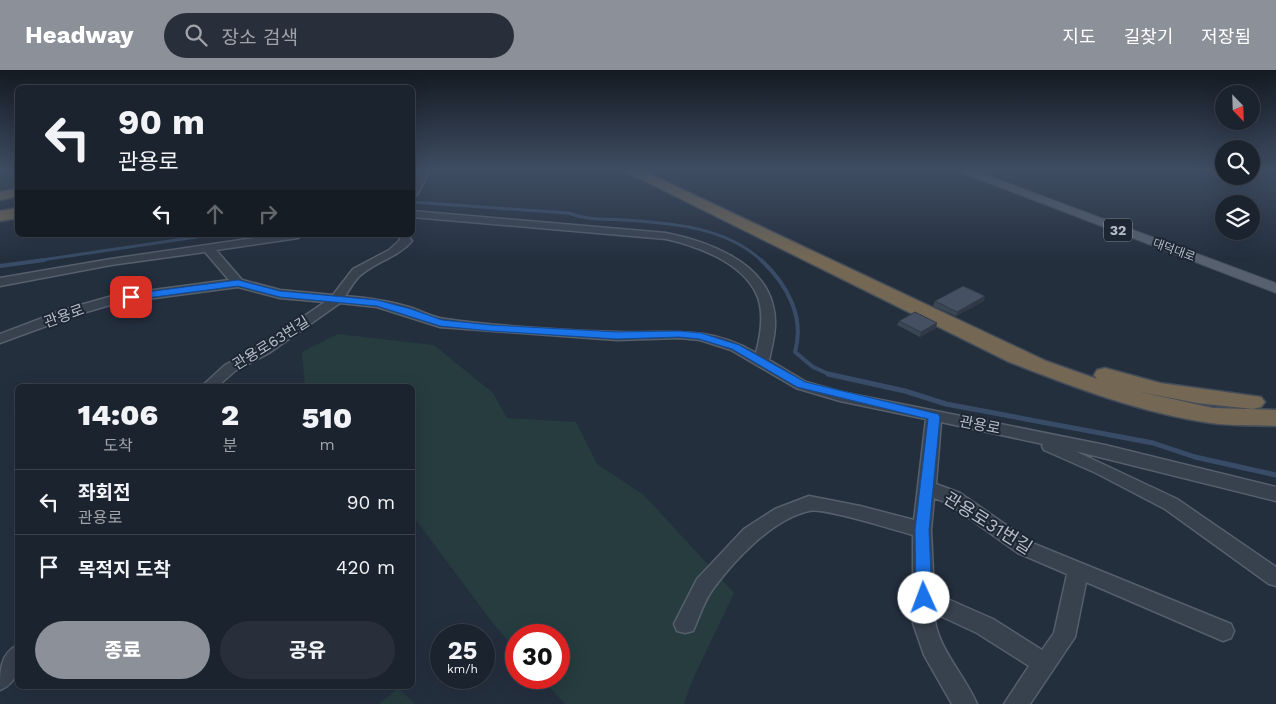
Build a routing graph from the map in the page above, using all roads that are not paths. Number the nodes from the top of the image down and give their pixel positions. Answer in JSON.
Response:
{"nodes":[{"id":1,"x":699,"y":200,"type":"edge"},
{"id":2,"x":704,"y":200,"type":"edge"},
{"id":3,"x":1039,"y":200,"type":"edge"},
{"id":4,"x":1060,"y":200,"type":"edge"},
{"id":5,"x":15,"y":208,"type":"edge"},
{"id":6,"x":0,"y":210,"type":"edge"},
{"id":7,"x":15,"y":214,"type":"edge"},
{"id":8,"x":415,"y":214,"type":"edge"},
{"id":9,"x":0,"y":216,"type":"edge"},
{"id":10,"x":284,"y":237,"type":"edge"},
{"id":11,"x":404,"y":237,"type":"edge"},
{"id":12,"x":208,"y":248,"type":"junction"},
{"id":13,"x":1276,"y":278,"type":"edge"},
{"id":14,"x":0,"y":282,"type":"edge"},
{"id":15,"x":238,"y":283,"type":"junction"},
{"id":16,"x":1276,"y":288,"type":"edge"},
{"id":17,"x":335,"y":301,"type":"junction"},
{"id":18,"x":0,"y":338,"type":"edge"},
{"id":19,"x":761,"y":362,"type":"junction"},
{"id":20,"x":211,"y":384,"type":"edge"},
{"id":21,"x":1276,"y":404,"type":"edge"},
{"id":22,"x":934,"y":417,"type":"junction"},
{"id":23,"x":1276,"y":418,"type":"edge"},
{"id":24,"x":1103,"y":460,"type":"junction"},
{"id":25,"x":925,"y":487,"type":"junction"},
{"id":26,"x":1276,"y":494,"type":"edge"},
{"id":27,"x":922,"y":530,"type":"junction"},
{"id":28,"x":1078,"y":570,"type":"junction"},
{"id":29,"x":1276,"y":578,"type":"edge"},
{"id":30,"x":924,"y":598,"type":"junction"},
{"id":31,"x":685,"y":624,"type":"dead end"},
{"id":32,"x":1223,"y":631,"type":"dead end"},
{"id":33,"x":15,"y":659,"type":"edge"},
{"id":34,"x":1045,"y":664,"type":"junction"},
{"id":35,"x":0,"y":679,"type":"edge"},
{"id":36,"x":965,"y":704,"type":"edge"},
{"id":37,"x":1016,"y":704,"type":"edge"}],
"edges":[{"from":1,"to":23,"type":"highway"},
{"from":2,"to":21,"type":"highway"},
{"from":3,"to":16,"type":"main road","name":"대덕대로","number":"32"},
{"from":4,"to":13,"type":"main road","name":"대덕대로","number":"32"},
{"from":5,"to":6,"type":"highway"},
{"from":7,"to":9,"type":"highway"},
{"from":8,"to":19,"type":"street"},
{"from":10,"to":12,"type":"street"},
{"from":11,"to":17,"type":"street"},
{"from":12,"to":14,"type":"street"},
{"from":12,"to":15,"type":"street"},
{"from":15,"to":17,"type":"street","name":"관용로"},
{"from":15,"to":18,"type":"street","name":"관용로"},
{"from":17,"to":19,"type":"street","name":"관용로"},
{"from":17,"to":20,"type":"street","name":"관용로63번길"},
{"from":19,"to":22,"type":"street","name":"관용로"},
{"from":22,"to":24,"type":"street","name":"관용로"},
{"from":22,"to":25,"type":"street","name":"관용로31번길"},
{"from":24,"to":26,"type":"street"},
{"from":24,"to":29,"type":"street"},
{"from":25,"to":27,"type":"street","name":"관용로31번길"},
{"from":25,"to":28,"type":"street","name":"관용로31번길"},
{"from":27,"to":30,"type":"street","name":"관용로31번길"},
{"from":27,"to":31,"type":"street"},
{"from":28,"to":32,"type":"street","name":"관용로31번길"},
{"from":28,"to":34,"type":"street"},
{"from":30,"to":34,"type":"street"},
{"from":30,"to":36,"type":"street","name":"관용로31번길"},
{"from":33,"to":35,"type":"street"},
{"from":34,"to":37,"type":"street"}]}
